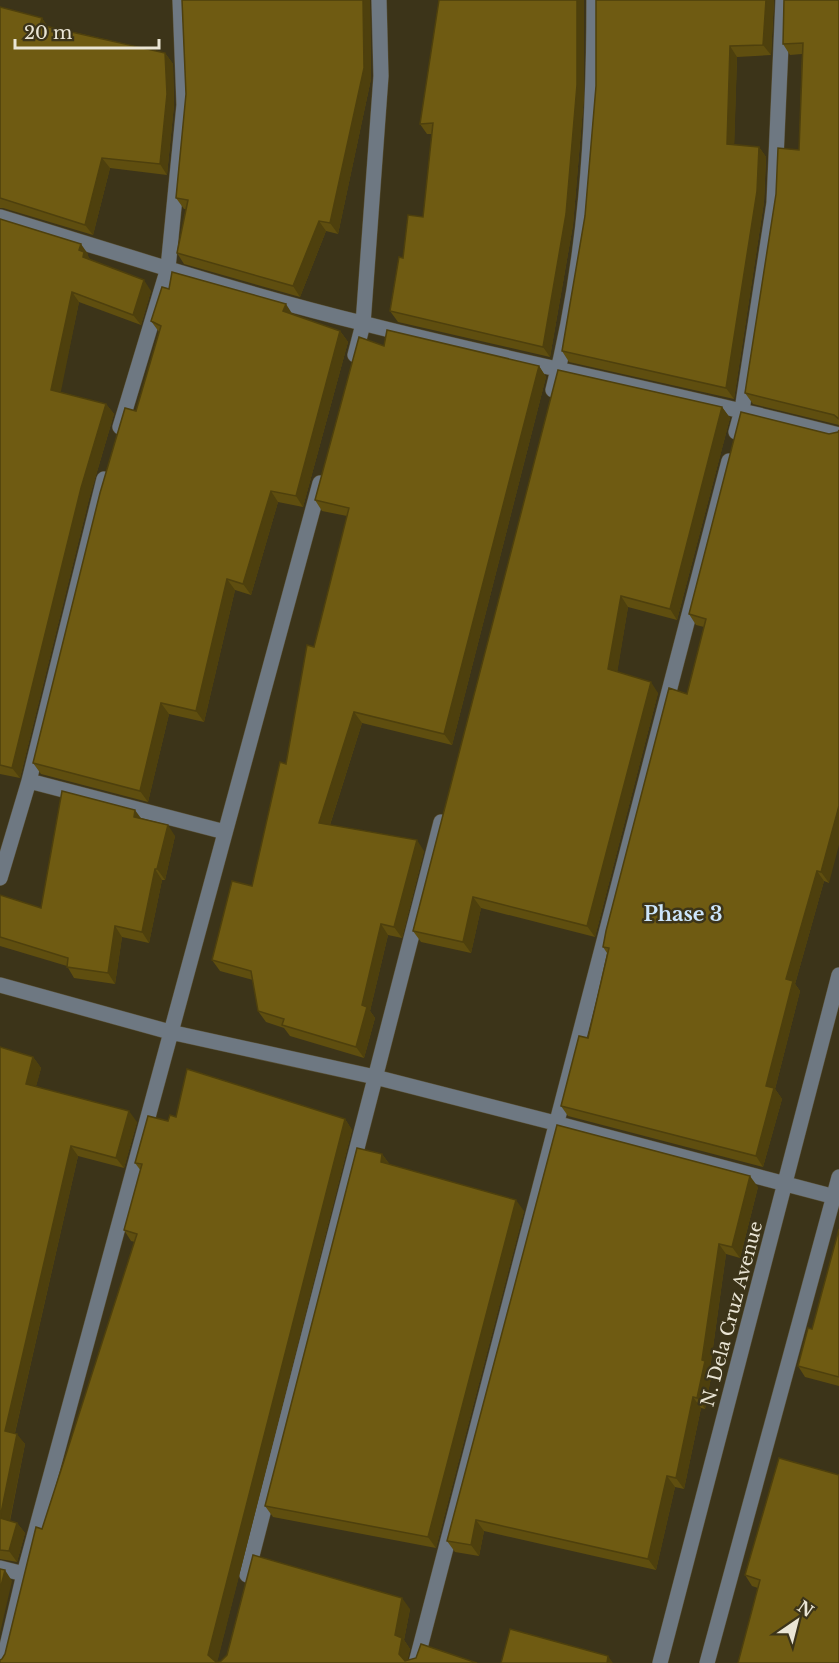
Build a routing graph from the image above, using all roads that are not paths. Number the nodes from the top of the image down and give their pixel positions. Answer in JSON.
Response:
{"nodes":[{"id":1,"x":180,"y":0,"type":"edge"},
{"id":2,"x":379,"y":0,"type":"edge"},
{"id":3,"x":594,"y":0,"type":"edge"},
{"id":4,"x":783,"y":0,"type":"edge"},
{"id":5,"x":0,"y":218,"type":"edge"},
{"id":6,"x":168,"y":268,"type":"junction"},
{"id":7,"x":363,"y":324,"type":"junction"},
{"id":8,"x":351,"y":370,"type":"edge"},
{"id":9,"x":558,"y":371,"type":"junction"},
{"id":10,"x":549,"y":405,"type":"edge"},
{"id":11,"x":742,"y":410,"type":"junction"},
{"id":12,"x":839,"y":435,"type":"edge"},
{"id":13,"x":114,"y":446,"type":"edge"},
{"id":14,"x":326,"y":462,"type":"edge"},
{"id":15,"x":108,"y":468,"type":"edge"},
{"id":16,"x":29,"y":781,"type":"junction"},
{"id":17,"x":444,"y":811,"type":"edge"},
{"id":18,"x":225,"y":832,"type":"junction"},
{"id":19,"x":0,"y":878,"type":"edge"},
{"id":20,"x":839,"y":975,"type":"edge"},
{"id":21,"x":0,"y":985,"type":"edge"},
{"id":22,"x":170,"y":1032,"type":"junction"},
{"id":23,"x":375,"y":1077,"type":"junction"},
{"id":24,"x":555,"y":1123,"type":"junction"},
{"id":25,"x":839,"y":1177,"type":"edge"},
{"id":26,"x":786,"y":1185,"type":"junction"},
{"id":27,"x":836,"y":1198,"type":"edge"},
{"id":28,"x":0,"y":1568,"type":"edge"},
{"id":29,"x":24,"y":1574,"type":"junction"},
{"id":30,"x":243,"y":1594,"type":"edge"},
{"id":31,"x":3,"y":1663,"type":"edge"},
{"id":32,"x":416,"y":1663,"type":"edge"},
{"id":33,"x":660,"y":1663,"type":"edge"},
{"id":34,"x":707,"y":1663,"type":"edge"}],
"edges":[{"from":1,"to":6,"type":"street"},
{"from":2,"to":7,"type":"street"},
{"from":3,"to":9,"type":"street"},
{"from":4,"to":11,"type":"street"},
{"from":5,"to":6,"type":"street"},
{"from":6,"to":7,"type":"street"},
{"from":6,"to":13,"type":"street"},
{"from":7,"to":8,"type":"street"},
{"from":7,"to":9,"type":"street"},
{"from":9,"to":10,"type":"street"},
{"from":9,"to":11,"type":"street"},
{"from":11,"to":12,"type":"street"},
{"from":11,"to":24,"type":"street"},
{"from":14,"to":18,"type":"street"},
{"from":15,"to":16,"type":"street"},
{"from":16,"to":18,"type":"street"},
{"from":16,"to":19,"type":"street"},
{"from":17,"to":23,"type":"street"},
{"from":18,"to":22,"type":"street"},
{"from":20,"to":26,"type":"street","name":"N. Dela Cruz Avenue"},
{"from":21,"to":22,"type":"street"},
{"from":22,"to":23,"type":"street"},
{"from":22,"to":29,"type":"street"},
{"from":23,"to":24,"type":"street"},
{"from":23,"to":30,"type":"street"},
{"from":24,"to":26,"type":"street"},
{"from":24,"to":32,"type":"street"},
{"from":25,"to":27,"type":"street"},
{"from":26,"to":27,"type":"street"},
{"from":26,"to":33,"type":"street","name":"N. Dela Cruz Avenue"},
{"from":27,"to":34,"type":"street"},
{"from":28,"to":29,"type":"street"},
{"from":29,"to":31,"type":"street"}]}
